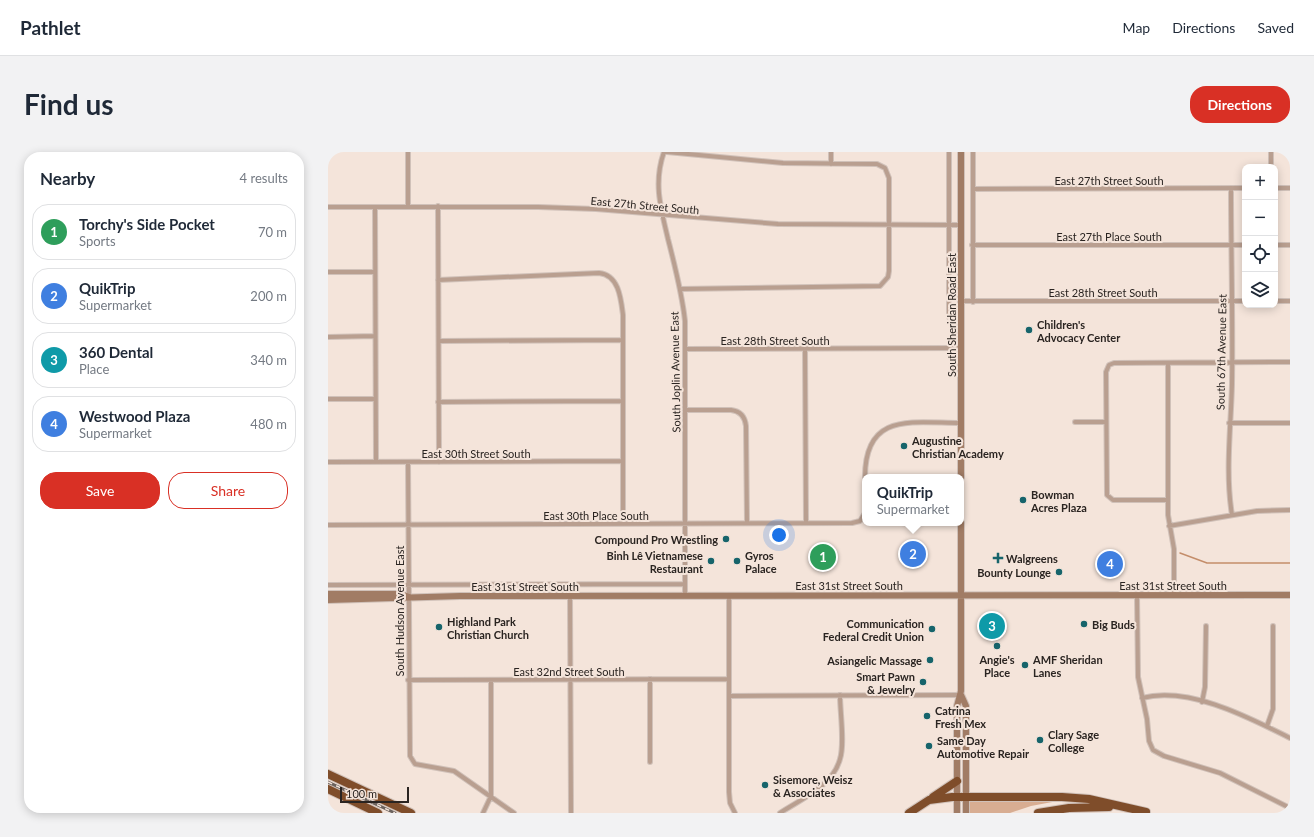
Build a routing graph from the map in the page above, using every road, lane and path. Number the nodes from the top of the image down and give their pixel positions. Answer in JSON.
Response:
{"nodes":[{"id":1,"x":408,"y":152,"type":"edge"},
{"id":2,"x":664,"y":152,"type":"edge"},
{"id":3,"x":667,"y":152,"type":"edge"},
{"id":4,"x":831,"y":152,"type":"edge"},
{"id":5,"x":949,"y":152,"type":"edge"},
{"id":6,"x":961,"y":152,"type":"edge"},
{"id":7,"x":973,"y":152,"type":"edge"},
{"id":8,"x":1271,"y":152,"type":"edge"},
{"id":9,"x":831,"y":164,"type":"junction"},
{"id":10,"x":1271,"y":164,"type":"edge"},
{"id":11,"x":1231,"y":188,"type":"junction"},
{"id":12,"x":1242,"y":188,"type":"edge"},
{"id":13,"x":1278,"y":188,"type":"edge"},
{"id":14,"x":1290,"y":188,"type":"edge"},
{"id":15,"x":973,"y":189,"type":"junction"},
{"id":16,"x":438,"y":206,"type":"junction"},
{"id":17,"x":328,"y":207,"type":"edge"},
{"id":18,"x":375,"y":207,"type":"junction"},
{"id":19,"x":408,"y":207,"type":"junction"},
{"id":20,"x":663,"y":215,"type":"junction"},
{"id":21,"x":889,"y":225,"type":"junction"},
{"id":22,"x":949,"y":225,"type":"junction"},
{"id":23,"x":961,"y":225,"type":"junction"},
{"id":24,"x":972,"y":245,"type":"junction"},
{"id":25,"x":1231,"y":245,"type":"junction"},
{"id":26,"x":1242,"y":245,"type":"edge"},
{"id":27,"x":1278,"y":245,"type":"edge"},
{"id":28,"x":1290,"y":245,"type":"edge"},
{"id":29,"x":328,"y":272,"type":"edge"},
{"id":30,"x":375,"y":272,"type":"junction"},
{"id":31,"x":438,"y":280,"type":"junction"},
{"id":32,"x":680,"y":289,"type":"junction"},
{"id":33,"x":1231,"y":301,"type":"junction"},
{"id":34,"x":1242,"y":301,"type":"edge"},
{"id":35,"x":1278,"y":301,"type":"edge"},
{"id":36,"x":1290,"y":301,"type":"edge"},
{"id":37,"x":962,"y":302,"type":"junction"},
{"id":38,"x":973,"y":302,"type":"junction"},
{"id":39,"x":949,"y":318,"type":"dead end"},
{"id":40,"x":375,"y":336,"type":"junction"},
{"id":41,"x":328,"y":337,"type":"edge"},
{"id":42,"x":623,"y":340,"type":"junction"},
{"id":43,"x":439,"y":341,"type":"junction"},
{"id":44,"x":805,"y":348,"type":"junction"},
{"id":45,"x":961,"y":348,"type":"junction"},
{"id":46,"x":685,"y":349,"type":"junction"},
{"id":47,"x":1232,"y":362,"type":"junction"},
{"id":48,"x":1290,"y":362,"type":"edge"},
{"id":49,"x":1168,"y":363,"type":"junction"},
{"id":50,"x":328,"y":399,"type":"edge"},
{"id":51,"x":375,"y":399,"type":"junction"},
{"id":52,"x":623,"y":401,"type":"junction"},
{"id":53,"x":438,"y":402,"type":"junction"},
{"id":54,"x":685,"y":410,"type":"junction"},
{"id":55,"x":1075,"y":422,"type":"dead end"},
{"id":56,"x":1106,"y":422,"type":"junction"},
{"id":57,"x":961,"y":423,"type":"junction"},
{"id":58,"x":1229,"y":423,"type":"junction"},
{"id":59,"x":1290,"y":423,"type":"edge"},
{"id":60,"x":328,"y":462,"type":"edge"},
{"id":61,"x":376,"y":462,"type":"junction"},
{"id":62,"x":408,"y":462,"type":"junction"},
{"id":63,"x":439,"y":462,"type":"junction"},
{"id":64,"x":623,"y":462,"type":"junction"},
{"id":65,"x":865,"y":474,"type":"edge"},
{"id":66,"x":961,"y":474,"type":"edge"},
{"id":67,"x":1168,"y":500,"type":"junction"},
{"id":68,"x":1290,"y":510,"type":"edge"},
{"id":69,"x":1232,"y":515,"type":"junction"},
{"id":70,"x":862,"y":519,"type":"edge"},
{"id":71,"x":747,"y":523,"type":"junction"},
{"id":72,"x":806,"y":523,"type":"junction"},
{"id":73,"x":408,"y":524,"type":"junction"},
{"id":74,"x":623,"y":524,"type":"junction"},
{"id":75,"x":685,"y":524,"type":"junction"},
{"id":76,"x":328,"y":525,"type":"edge"},
{"id":77,"x":961,"y":526,"type":"edge"},
{"id":78,"x":1169,"y":526,"type":"junction"},
{"id":79,"x":685,"y":584,"type":"junction"},
{"id":80,"x":328,"y":585,"type":"edge"},
{"id":81,"x":409,"y":585,"type":"junction"},
{"id":82,"x":328,"y":594,"type":"edge"},
{"id":83,"x":961,"y":595,"type":"junction"},
{"id":84,"x":1138,"y":595,"type":"junction"},
{"id":85,"x":1174,"y":595,"type":"junction"},
{"id":86,"x":1290,"y":595,"type":"edge"},
{"id":87,"x":570,"y":596,"type":"junction"},
{"id":88,"x":685,"y":596,"type":"junction"},
{"id":89,"x":729,"y":596,"type":"junction"},
{"id":90,"x":409,"y":597,"type":"junction"},
{"id":91,"x":328,"y":600,"type":"edge"},
{"id":92,"x":1206,"y":626,"type":"dead end"},
{"id":93,"x":1273,"y":626,"type":"dead end"},
{"id":94,"x":650,"y":679,"type":"junction"},
{"id":95,"x":729,"y":679,"type":"junction"},
{"id":96,"x":408,"y":680,"type":"junction"},
{"id":97,"x":490,"y":680,"type":"junction"},
{"id":98,"x":570,"y":680,"type":"junction"},
{"id":99,"x":840,"y":695,"type":"junction"},
{"id":100,"x":729,"y":696,"type":"junction"},
{"id":101,"x":961,"y":696,"type":"junction"},
{"id":102,"x":1142,"y":698,"type":"junction"},
{"id":103,"x":1202,"y":702,"type":"junction"},
{"id":104,"x":1267,"y":726,"type":"junction"},
{"id":105,"x":1290,"y":738,"type":"edge"},
{"id":106,"x":650,"y":762,"type":"dead end"},
{"id":107,"x":328,"y":774,"type":"edge"},
{"id":108,"x":958,"y":781,"type":"junction"},
{"id":109,"x":328,"y":789,"type":"edge"},
{"id":110,"x":491,"y":796,"type":"junction"},
{"id":111,"x":957,"y":797,"type":"junction"},
{"id":112,"x":966,"y":797,"type":"junction"},
{"id":113,"x":929,"y":800,"type":"junction"},
{"id":114,"x":1290,"y":808,"type":"edge"},
{"id":115,"x":735,"y":812,"type":"edge"},
{"id":116,"x":378,"y":813,"type":"edge"},
{"id":117,"x":412,"y":813,"type":"edge"},
{"id":118,"x":483,"y":813,"type":"edge"},
{"id":119,"x":514,"y":813,"type":"edge"},
{"id":120,"x":571,"y":813,"type":"edge"},
{"id":121,"x":780,"y":813,"type":"edge"},
{"id":122,"x":909,"y":813,"type":"edge"},
{"id":123,"x":957,"y":813,"type":"edge"},
{"id":124,"x":966,"y":813,"type":"edge"},
{"id":125,"x":1038,"y":813,"type":"edge"},
{"id":126,"x":1148,"y":813,"type":"edge"}],
"edges":[{"from":1,"to":19,"type":"street"},
{"from":2,"to":20,"type":"street","name":"South Joplin Avenue East"},
{"from":3,"to":9,"type":"street"},
{"from":4,"to":9,"type":"street"},
{"from":5,"to":22,"type":"street","name":"South Sheridan Road East"},
{"from":6,"to":23,"type":"main road","name":"South Sheridan Road East"},
{"from":7,"to":15,"type":"street","name":"South Sheridan Road East"},
{"from":8,"to":10,"type":"street"},
{"from":9,"to":21,"type":"street"},
{"from":11,"to":12,"type":"street","name":"East 27th Street South"},
{"from":11,"to":15,"type":"street","name":"East 27th Street South"},
{"from":11,"to":25,"type":"street","name":"South 67th Avenue East"},
{"from":13,"to":14,"type":"street"},
{"from":15,"to":24,"type":"street","name":"South Sheridan Road East"},
{"from":16,"to":19,"type":"street","name":"East 27th Street South"},
{"from":16,"to":20,"type":"street","name":"East 27th Street South"},
{"from":16,"to":31,"type":"street"},
{"from":17,"to":18,"type":"street","name":"East 27th Street South"},
{"from":18,"to":19,"type":"street","name":"East 27th Street South"},
{"from":18,"to":30,"type":"street"},
{"from":20,"to":21,"type":"street","name":"East 27th Street South"},
{"from":20,"to":32,"type":"street","name":"South Joplin Avenue East"},
{"from":21,"to":22,"type":"street","name":"East 27th Street South"},
{"from":21,"to":32,"type":"street"},
{"from":22,"to":23,"type":"street","name":"East 27th Street South"},
{"from":22,"to":39,"type":"street","name":"South Sheridan Road East"},
{"from":23,"to":37,"type":"main road","name":"South Sheridan Road East"},
{"from":24,"to":25,"type":"street","name":"East 27th Place South"},
{"from":24,"to":38,"type":"street","name":"South Sheridan Road East"},
{"from":25,"to":26,"type":"street","name":"East 27th Place South"},
{"from":25,"to":33,"type":"street","name":"South 67th Avenue East"},
{"from":27,"to":28,"type":"street"},
{"from":29,"to":30,"type":"street"},
{"from":30,"to":40,"type":"street"},
{"from":31,"to":42,"type":"street"},
{"from":31,"to":43,"type":"street"},
{"from":32,"to":46,"type":"street","name":"South Joplin Avenue East"},
{"from":33,"to":34,"type":"street","name":"East 28th Street South"},
{"from":33,"to":38,"type":"street","name":"East 28th Street South"},
{"from":33,"to":47,"type":"street","name":"South 67th Avenue East"},
{"from":35,"to":36,"type":"street"},
{"from":37,"to":38,"type":"street","name":"East 28th Street South"},
{"from":37,"to":45,"type":"main road","name":"South Sheridan Road East"},
{"from":40,"to":41,"type":"street"},
{"from":40,"to":51,"type":"street"},
{"from":42,"to":43,"type":"street"},
{"from":42,"to":52,"type":"street"},
{"from":43,"to":53,"type":"street"},
{"from":44,"to":45,"type":"street","name":"East 28th Street South"},
{"from":44,"to":46,"type":"street","name":"East 28th Street South"},
{"from":44,"to":72,"type":"street"},
{"from":45,"to":57,"type":"main road","name":"South Sheridan Road East"},
{"from":46,"to":54,"type":"street","name":"South Joplin Avenue East"},
{"from":47,"to":48,"type":"street"},
{"from":47,"to":49,"type":"street"},
{"from":47,"to":58,"type":"street","name":"South 67th Avenue East"},
{"from":49,"to":56,"type":"street"},
{"from":49,"to":67,"type":"street"},
{"from":50,"to":51,"type":"street"},
{"from":51,"to":61,"type":"street"},
{"from":52,"to":53,"type":"street"},
{"from":52,"to":64,"type":"street"},
{"from":53,"to":63,"type":"street"},
{"from":54,"to":71,"type":"street"},
{"from":54,"to":75,"type":"street","name":"South Joplin Avenue East"},
{"from":55,"to":56,"type":"street"},
{"from":56,"to":67,"type":"street"},
{"from":57,"to":65,"type":"street"},
{"from":57,"to":66,"type":"main road","name":"South Sheridan Road East"},
{"from":58,"to":59,"type":"street"},
{"from":58,"to":69,"type":"street","name":"South 67th Avenue East"},
{"from":60,"to":61,"type":"street","name":"East 30th Street South"},
{"from":61,"to":62,"type":"street","name":"East 30th Street South"},
{"from":62,"to":63,"type":"street","name":"East 30th Street South"},
{"from":62,"to":73,"type":"street","name":"South Hudson Avenue East"},
{"from":63,"to":64,"type":"street","name":"East 30th Street South"},
{"from":64,"to":74,"type":"street"},
{"from":67,"to":78,"type":"street"},
{"from":68,"to":69,"type":"street"},
{"from":69,"to":78,"type":"street"},
{"from":70,"to":72,"type":"street","name":"East 30th Place South"},
{"from":71,"to":72,"type":"street","name":"East 30th Place South"},
{"from":71,"to":75,"type":"street","name":"East 30th Place South"},
{"from":73,"to":74,"type":"street","name":"East 30th Place South"},
{"from":73,"to":76,"type":"street","name":"East 30th Place South"},
{"from":73,"to":81,"type":"street","name":"South Hudson Avenue East"},
{"from":74,"to":75,"type":"street","name":"East 30th Place South"},
{"from":75,"to":79,"type":"street","name":"South Joplin Avenue East"},
{"from":77,"to":83,"type":"main road"},
{"from":78,"to":85,"type":"street"},
{"from":79,"to":81,"type":"street","name":"East 31st Street South"},
{"from":79,"to":88,"type":"street","name":"South Joplin Avenue East"},
{"from":80,"to":81,"type":"street","name":"East 31st Street South"},
{"from":81,"to":90,"type":"street","name":"South Hudson Avenue East"},
{"from":82,"to":90,"type":"main road","name":"East 31st Street South"},
{"from":83,"to":84,"type":"main road","name":"East 31st Street South"},
{"from":83,"to":89,"type":"main road","name":"East 31st Street South"},
{"from":83,"to":101,"type":"main road"},
{"from":84,"to":85,"type":"main road","name":"East 31st Street South"},
{"from":84,"to":102,"type":"street"},
{"from":85,"to":86,"type":"main road","name":"East 31st Street South"},
{"from":87,"to":88,"type":"main road","name":"East 31st Street South"},
{"from":87,"to":90,"type":"main road","name":"East 31st Street South"},
{"from":87,"to":98,"type":"street"},
{"from":88,"to":89,"type":"main road","name":"East 31st Street South"},
{"from":89,"to":95,"type":"street"},
{"from":90,"to":91,"type":"main road","name":"East 31st Street South"},
{"from":90,"to":96,"type":"street","name":"South Hudson Avenue East"},
{"from":92,"to":103,"type":"street"},
{"from":93,"to":104,"type":"street"},
{"from":94,"to":95,"type":"street","name":"East 32nd Street South"},
{"from":94,"to":98,"type":"street","name":"East 32nd Street South"},
{"from":94,"to":106,"type":"street"},
{"from":95,"to":100,"type":"street"},
{"from":96,"to":97,"type":"street","name":"East 32nd Street South"},
{"from":96,"to":110,"type":"street","name":"South Hudson Avenue East"},
{"from":97,"to":98,"type":"street","name":"East 32nd Street South"},
{"from":97,"to":110,"type":"street"},
{"from":98,"to":120,"type":"street"},
{"from":99,"to":100,"type":"street"},
{"from":99,"to":101,"type":"street"},
{"from":99,"to":121,"type":"street"},
{"from":100,"to":115,"type":"street"},
{"from":101,"to":108,"type":"main road"},
{"from":101,"to":112,"type":"main road"},
{"from":102,"to":103,"type":"street"},
{"from":102,"to":114,"type":"street"},
{"from":103,"to":104,"type":"street"},
{"from":104,"to":105,"type":"street"},
{"from":107,"to":117,"type":"highway"},
{"from":108,"to":111,"type":"main road"},
{"from":108,"to":113,"type":"highway"},
{"from":109,"to":116,"type":"highway"},
{"from":110,"to":118,"type":"street"},
{"from":110,"to":119,"type":"street"},
{"from":111,"to":112,"type":"highway"},
{"from":111,"to":113,"type":"highway"},
{"from":111,"to":123,"type":"main road"},
{"from":112,"to":124,"type":"main road"},
{"from":112,"to":126,"type":"highway"},
{"from":113,"to":122,"type":"highway"},
{"from":125,"to":126,"type":"highway"}]}
